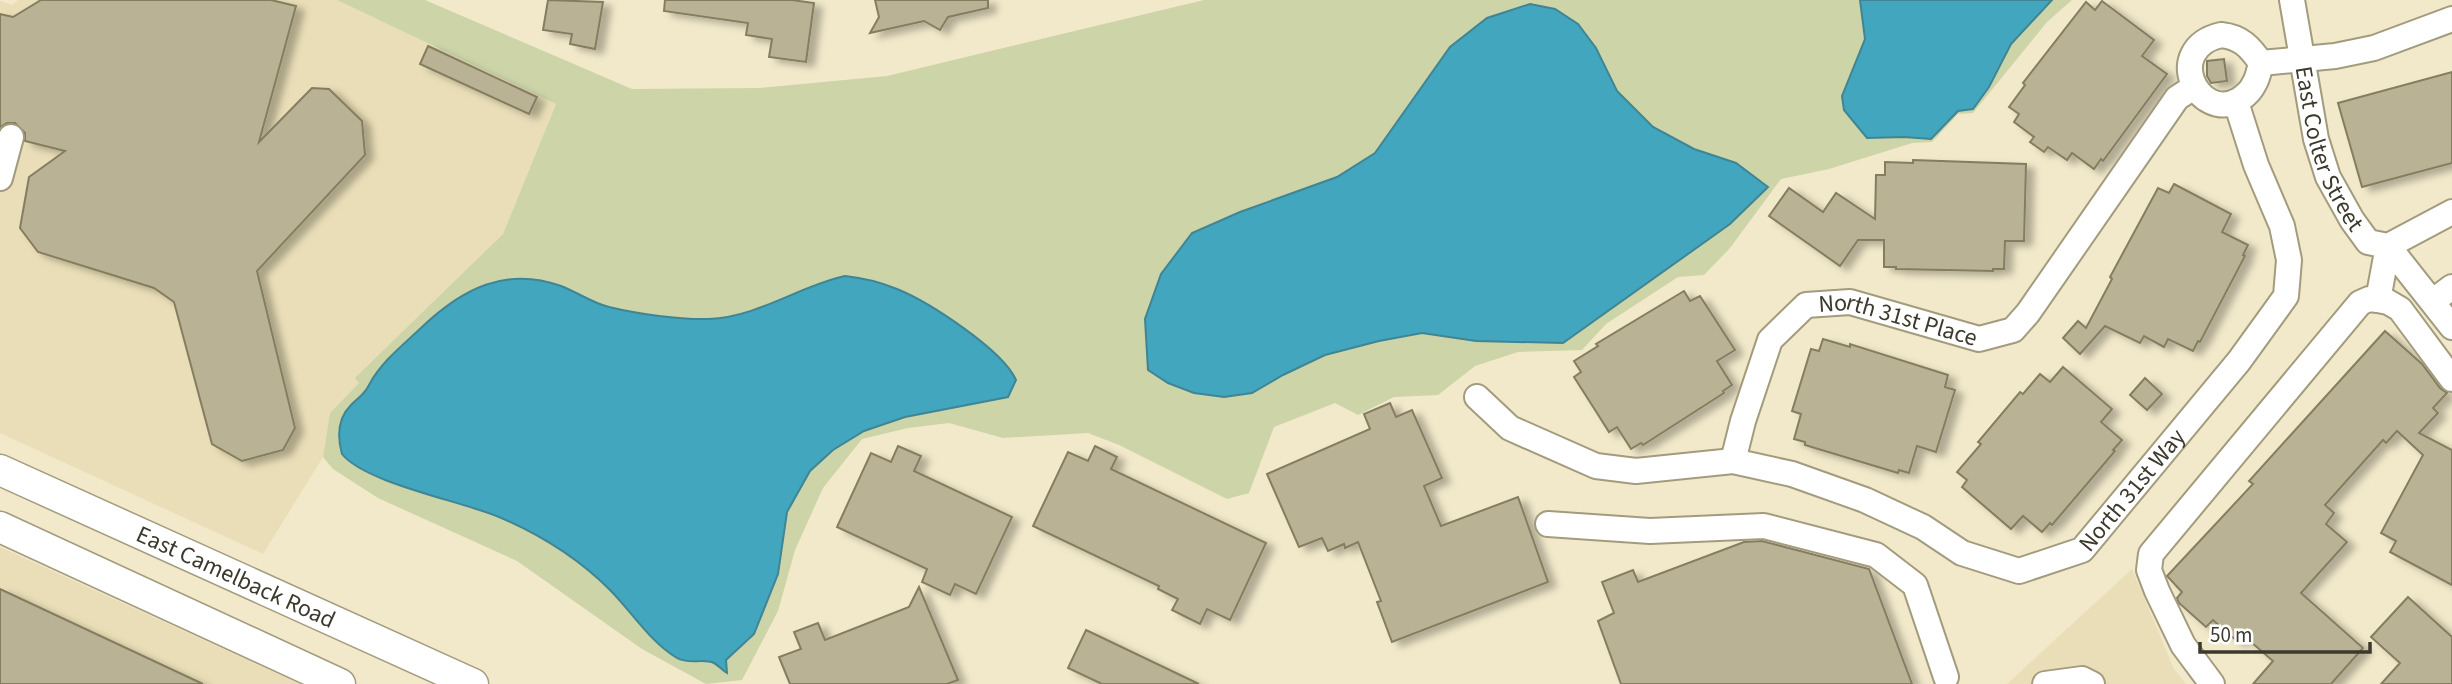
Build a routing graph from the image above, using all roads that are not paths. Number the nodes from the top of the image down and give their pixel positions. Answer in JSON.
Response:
{"nodes":[{"id":1,"x":2292,"y":0,"type":"edge"},
{"id":2,"x":2452,"y":19,"type":"edge"},
{"id":3,"x":2302,"y":59,"type":"junction"},
{"id":4,"x":2261,"y":63,"type":"junction"},
{"id":5,"x":2194,"y":87,"type":"junction"},
{"id":6,"x":2235,"y":102,"type":"junction"},
{"id":7,"x":11,"y":137,"type":"dead end"},
{"id":8,"x":0,"y":178,"type":"edge"},
{"id":9,"x":2452,"y":212,"type":"edge"},
{"id":10,"x":2389,"y":246,"type":"junction"},
{"id":11,"x":2442,"y":294,"type":"edge"},
{"id":12,"x":2378,"y":300,"type":"junction"},
{"id":13,"x":2452,"y":327,"type":"edge"},
{"id":14,"x":2452,"y":379,"type":"edge"},
{"id":15,"x":1477,"y":397,"type":"dead end"},
{"id":16,"x":1733,"y":461,"type":"junction"},
{"id":17,"x":0,"y":470,"type":"edge"},
{"id":18,"x":1548,"y":524,"type":"dead end"},
{"id":19,"x":0,"y":527,"type":"edge"},
{"id":20,"x":1946,"y":677,"type":"dead end"},
{"id":21,"x":340,"y":684,"type":"edge"},
{"id":22,"x":473,"y":684,"type":"edge"},
{"id":23,"x":2045,"y":684,"type":"edge"},
{"id":24,"x":2092,"y":684,"type":"edge"},
{"id":25,"x":2212,"y":684,"type":"edge"}],
"edges":[{"from":1,"to":3,"type":"street","name":"East Colter Street"},
{"from":2,"to":3,"type":"street"},
{"from":3,"to":4,"type":"street"},
{"from":3,"to":10,"type":"street","name":"East Colter Street"},
{"from":4,"to":5,"type":"street"},
{"from":4,"to":6,"type":"street"},
{"from":5,"to":6,"type":"street"},
{"from":5,"to":16,"type":"street","name":"North 31st Place"},
{"from":6,"to":16,"type":"street","name":"North 31st Way"},
{"from":7,"to":8,"type":"street"},
{"from":9,"to":10,"type":"street","name":"East Colter Street"},
{"from":10,"to":11,"type":"street"},
{"from":10,"to":12,"type":"street"},
{"from":11,"to":13,"type":"street"},
{"from":12,"to":14,"type":"street"},
{"from":12,"to":25,"type":"street"},
{"from":15,"to":16,"type":"street"},
{"from":17,"to":22,"type":"main road","name":"East Camelback Road"},
{"from":18,"to":20,"type":"street"},
{"from":19,"to":21,"type":"main road"},
{"from":23,"to":24,"type":"street"}]}
